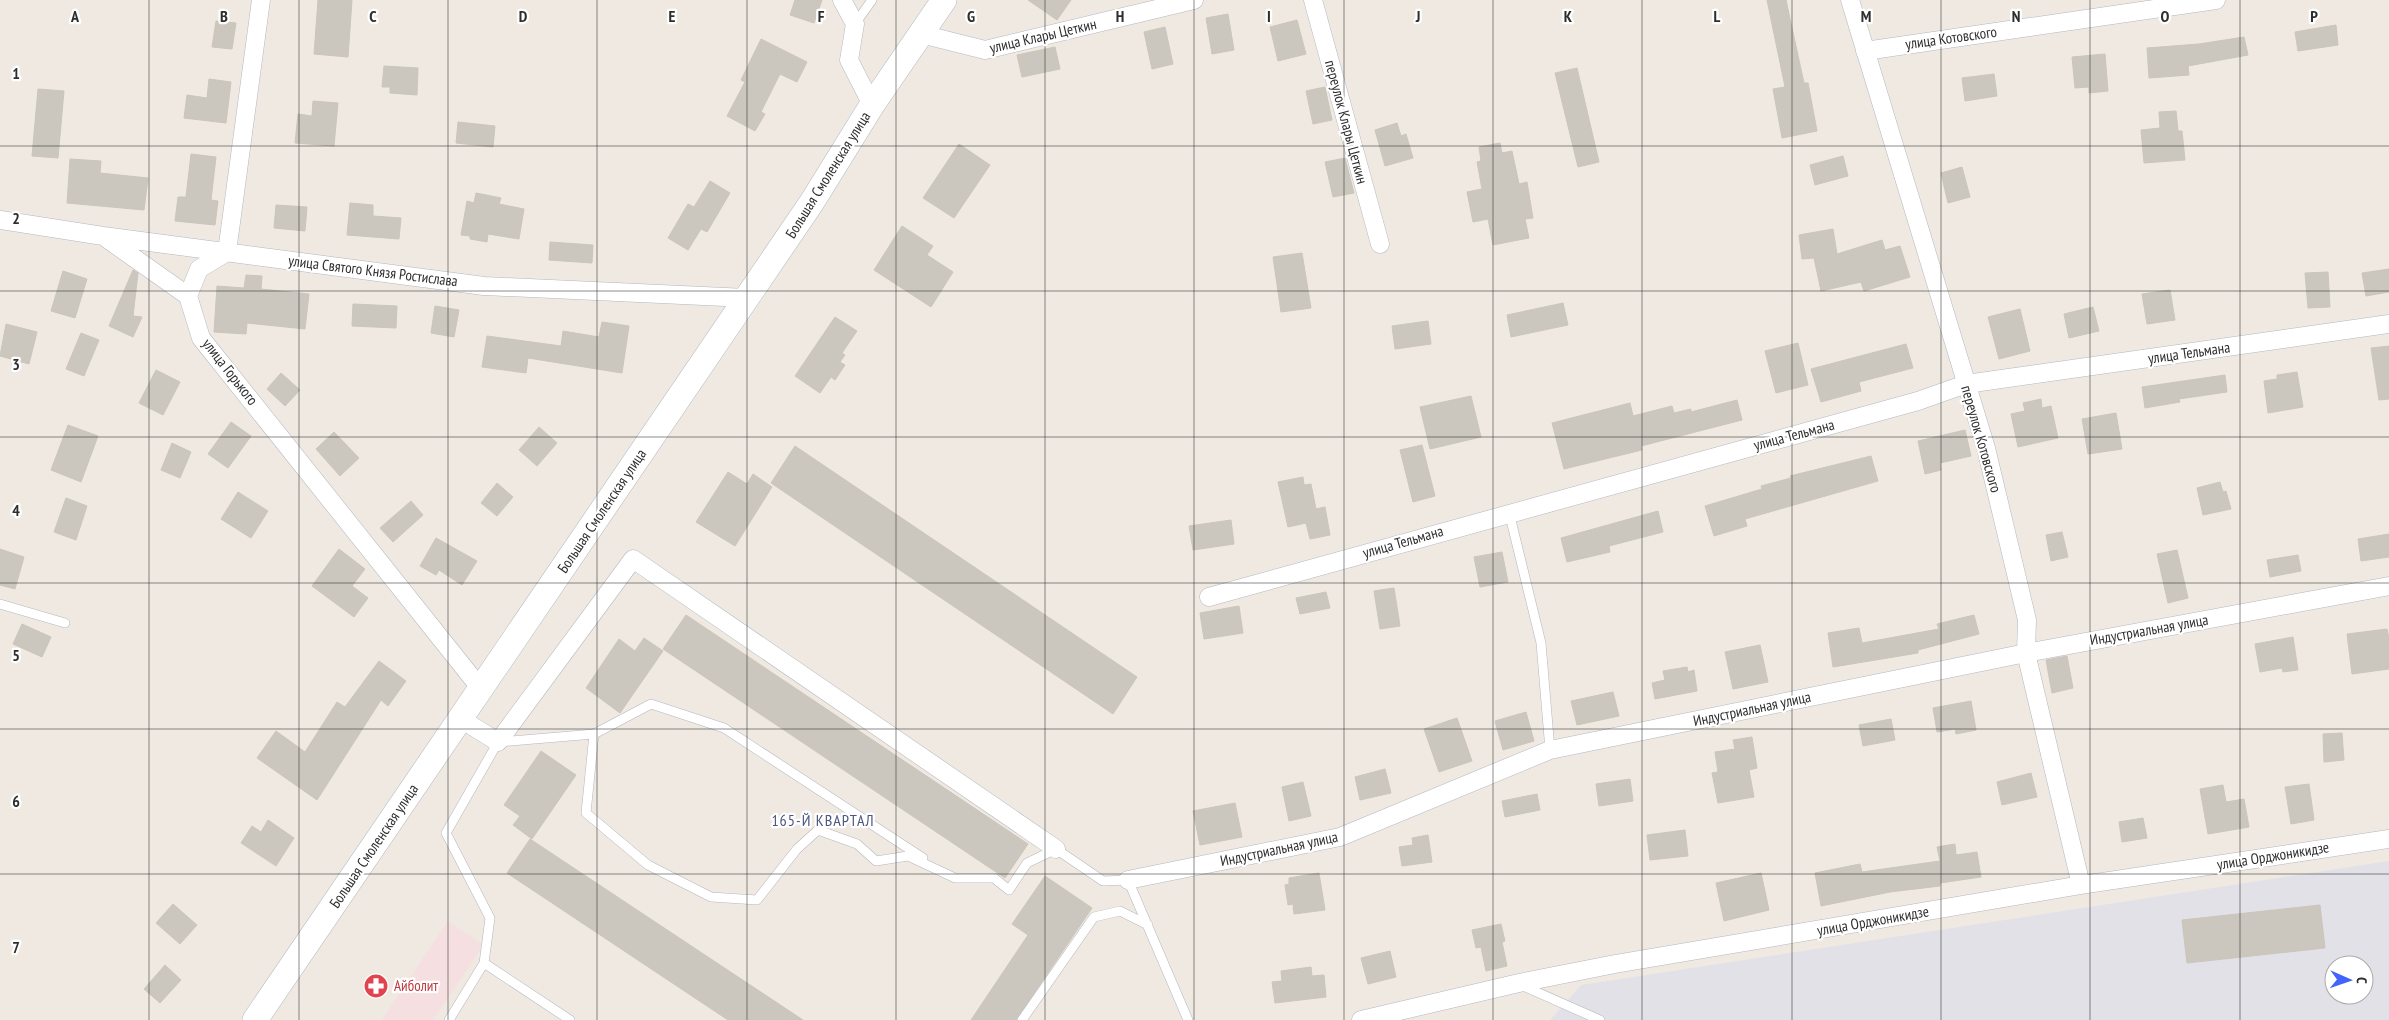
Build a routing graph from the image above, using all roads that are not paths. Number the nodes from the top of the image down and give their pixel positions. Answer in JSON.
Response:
{"nodes":[{"id":1,"x":261,"y":0,"type":"edge"},
{"id":2,"x":842,"y":0,"type":"edge"},
{"id":3,"x":872,"y":0,"type":"edge"},
{"id":4,"x":944,"y":0,"type":"edge"},
{"id":5,"x":1194,"y":0,"type":"edge"},
{"id":6,"x":1314,"y":0,"type":"edge"},
{"id":7,"x":1850,"y":0,"type":"edge"},
{"id":8,"x":2216,"y":0,"type":"edge"},
{"id":9,"x":855,"y":24,"type":"junction"},
{"id":10,"x":922,"y":34,"type":"junction"},
{"id":11,"x":1865,"y":51,"type":"junction"},
{"id":12,"x":872,"y":105,"type":"junction"},
{"id":13,"x":0,"y":220,"type":"edge"},
{"id":14,"x":103,"y":236,"type":"junction"},
{"id":15,"x":1380,"y":244,"type":"dead end"},
{"id":16,"x":228,"y":252,"type":"junction"},
{"id":17,"x":188,"y":296,"type":"junction"},
{"id":18,"x":747,"y":298,"type":"junction"},
{"id":19,"x":2389,"y":324,"type":"edge"},
{"id":20,"x":1966,"y":384,"type":"junction"},
{"id":21,"x":1509,"y":512,"type":"junction"},
{"id":22,"x":2389,"y":586,"type":"edge"},
{"id":23,"x":1210,"y":597,"type":"dead end"},
{"id":24,"x":0,"y":604,"type":"edge"},
{"id":25,"x":65,"y":623,"type":"dead end"},
{"id":26,"x":2026,"y":653,"type":"junction"},
{"id":27,"x":481,"y":689,"type":"junction"},
{"id":28,"x":461,"y":719,"type":"junction"},
{"id":29,"x":594,"y":734,"type":"junction"},
{"id":30,"x":498,"y":742,"type":"junction"},
{"id":31,"x":1550,"y":750,"type":"junction"},
{"id":32,"x":2389,"y":839,"type":"edge"},
{"id":33,"x":1056,"y":849,"type":"junction"},
{"id":34,"x":955,"y":878,"type":"junction"},
{"id":35,"x":1128,"y":880,"type":"junction"},
{"id":36,"x":2081,"y":885,"type":"junction"},
{"id":37,"x":1148,"y":925,"type":"junction"},
{"id":38,"x":484,"y":963,"type":"junction"},
{"id":39,"x":1519,"y":984,"type":"junction"},
{"id":40,"x":256,"y":1020,"type":"edge"},
{"id":41,"x":450,"y":1020,"type":"edge"},
{"id":42,"x":570,"y":1020,"type":"edge"},
{"id":43,"x":1022,"y":1020,"type":"edge"},
{"id":44,"x":1188,"y":1020,"type":"edge"},
{"id":45,"x":1361,"y":1020,"type":"edge"},
{"id":46,"x":1600,"y":1020,"type":"edge"}],
"edges":[{"from":1,"to":16,"type":"street"},
{"from":2,"to":9,"type":"street"},
{"from":3,"to":9,"type":"lane"},
{"from":4,"to":10,"type":"main road","name":"Большая Смоленская улица"},
{"from":5,"to":10,"type":"street","name":"улица Клары Цеткин"},
{"from":6,"to":15,"type":"street","name":"переулок Клары Цеткин"},
{"from":7,"to":11,"type":"street","name":"переулок Котовского"},
{"from":8,"to":11,"type":"street","name":"улица Котовского"},
{"from":9,"to":12,"type":"street"},
{"from":10,"to":12,"type":"main road","name":"Большая Смоленская улица"},
{"from":11,"to":20,"type":"street","name":"переулок Котовского"},
{"from":12,"to":18,"type":"main road","name":"Большая Смоленская улица"},
{"from":13,"to":14,"type":"street","name":"улица Святого Князя Ростислава"},
{"from":14,"to":16,"type":"street","name":"улица Святого Князя Ростислава"},
{"from":14,"to":17,"type":"street"},
{"from":16,"to":17,"type":"street"},
{"from":16,"to":18,"type":"street","name":"улица Святого Князя Ростислава"},
{"from":17,"to":27,"type":"street","name":"улица Горького"},
{"from":18,"to":27,"type":"main road","name":"Большая Смоленская улица"},
{"from":19,"to":20,"type":"street","name":"улица Тельмана"},
{"from":20,"to":21,"type":"street","name":"улица Тельмана"},
{"from":20,"to":26,"type":"street","name":"переулок Котовского"},
{"from":21,"to":23,"type":"street","name":"улица Тельмана"},
{"from":21,"to":31,"type":"lane"},
{"from":22,"to":26,"type":"street","name":"Индустриальная улица"},
{"from":24,"to":25,"type":"lane"},
{"from":26,"to":31,"type":"street","name":"Индустриальная улица"},
{"from":26,"to":36,"type":"street","name":"переулок Котовского"},
{"from":27,"to":28,"type":"main road","name":"Большая Смоленская улица"},
{"from":28,"to":30,"type":"street"},
{"from":28,"to":40,"type":"main road","name":"Большая Смоленская улица"},
{"from":29,"to":30,"type":"lane"},
{"from":29,"to":34,"type":"lane"},
{"from":29,"to":34,"type":"lane"},
{"from":30,"to":33,"type":"street"},
{"from":30,"to":38,"type":"lane"},
{"from":31,"to":35,"type":"street","name":"Индустриальная улица"},
{"from":32,"to":36,"type":"street","name":"улица Орджоникидзе"},
{"from":33,"to":34,"type":"lane"},
{"from":33,"to":35,"type":"lane"},
{"from":35,"to":37,"type":"lane"},
{"from":36,"to":39,"type":"street","name":"улица Орджоникидзе"},
{"from":37,"to":43,"type":"lane"},
{"from":37,"to":44,"type":"lane"},
{"from":38,"to":41,"type":"lane"},
{"from":38,"to":42,"type":"lane"},
{"from":39,"to":45,"type":"street","name":"улица Орджоникидзе"},
{"from":39,"to":46,"type":"lane"}]}
